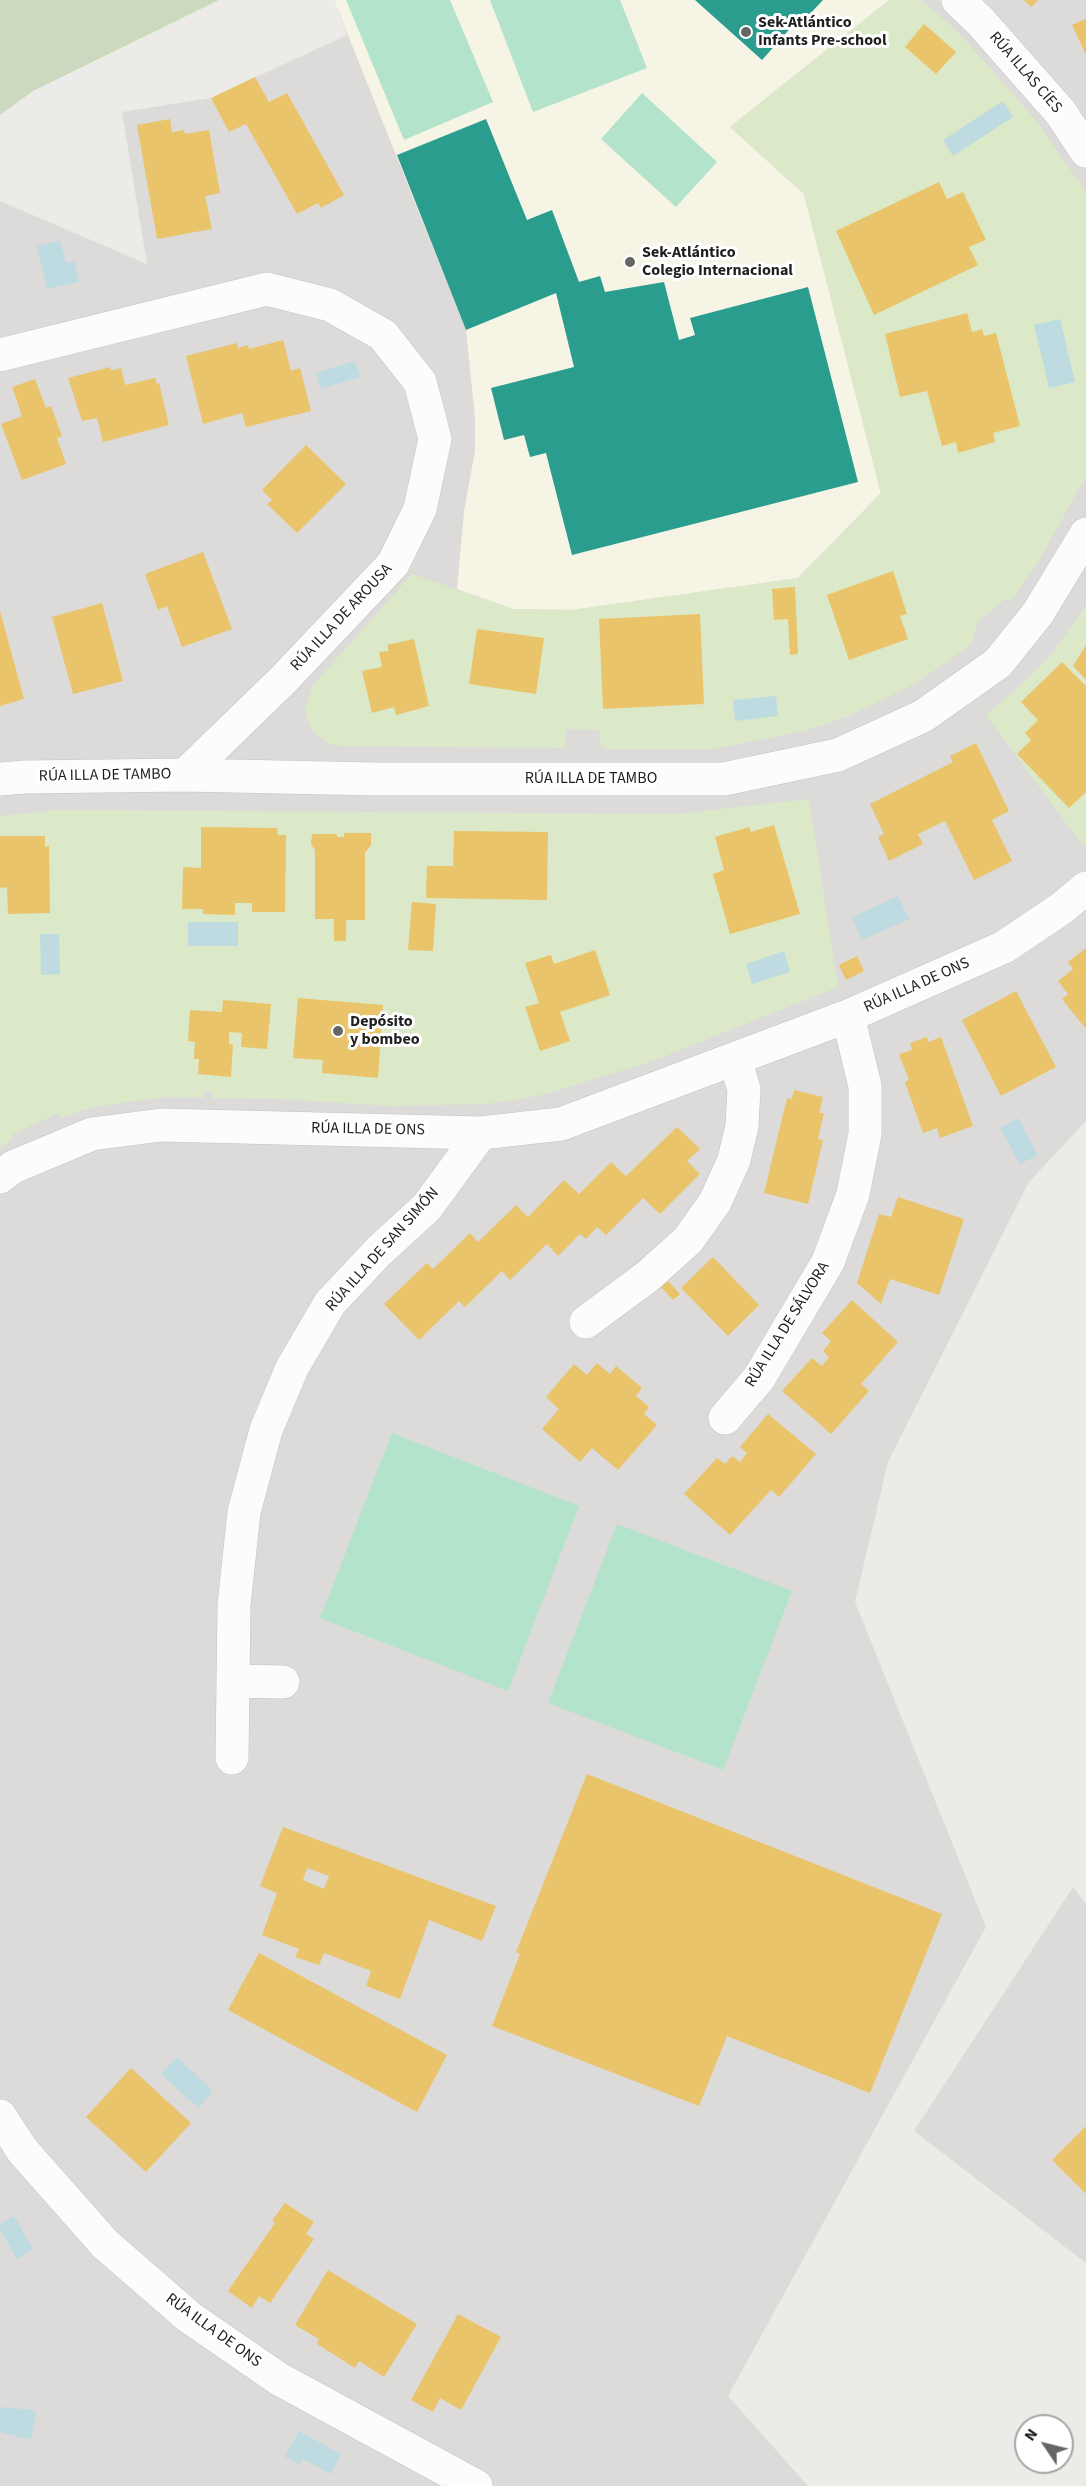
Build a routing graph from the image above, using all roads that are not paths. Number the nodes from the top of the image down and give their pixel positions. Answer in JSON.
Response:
{"nodes":[{"id":1,"x":958,"y":0,"type":"edge"},
{"id":2,"x":1086,"y":151,"type":"edge"},
{"id":3,"x":0,"y":355,"type":"edge"},
{"id":4,"x":1086,"y":534,"type":"edge"},
{"id":5,"x":185,"y":775,"type":"junction"},
{"id":6,"x":0,"y":779,"type":"edge"},
{"id":7,"x":1086,"y":888,"type":"edge"},
{"id":8,"x":848,"y":1016,"type":"junction"},
{"id":9,"x":735,"y":1060,"type":"junction"},
{"id":10,"x":481,"y":1133,"type":"junction"},
{"id":11,"x":0,"y":1178,"type":"edge"},
{"id":12,"x":586,"y":1322,"type":"dead end"},
{"id":13,"x":725,"y":1418,"type":"dead end"},
{"id":14,"x":233,"y":1681,"type":"junction"},
{"id":15,"x":284,"y":1682,"type":"dead end"},
{"id":16,"x":232,"y":1758,"type":"dead end"},
{"id":17,"x":0,"y":2116,"type":"edge"},
{"id":18,"x":476,"y":2486,"type":"edge"}],
"edges":[{"from":1,"to":2,"type":"street","name":"RÚA ILLAS CÍES"},
{"from":3,"to":5,"type":"street","name":"RÚA ILLA DE AROUSA"},
{"from":4,"to":5,"type":"street","name":"RÚA ILLA DE TAMBO"},
{"from":5,"to":6,"type":"street","name":"RÚA ILLA DE TAMBO"},
{"from":7,"to":8,"type":"street","name":"RÚA ILLA DE ONS"},
{"from":8,"to":9,"type":"street","name":"RÚA ILLA DE ONS"},
{"from":8,"to":13,"type":"street","name":"RÚA ILLA DE SÁLVORA"},
{"from":9,"to":10,"type":"street","name":"RÚA ILLA DE ONS"},
{"from":9,"to":12,"type":"street"},
{"from":10,"to":11,"type":"street","name":"RÚA ILLA DE ONS"},
{"from":10,"to":14,"type":"street","name":"RÚA ILLA DE SAN SIMÓN"},
{"from":14,"to":15,"type":"street"},
{"from":14,"to":16,"type":"street","name":"RÚA ILLA DE SAN SIMÓN"},
{"from":17,"to":18,"type":"street","name":"RÚA ILLA DE ONS"}]}
